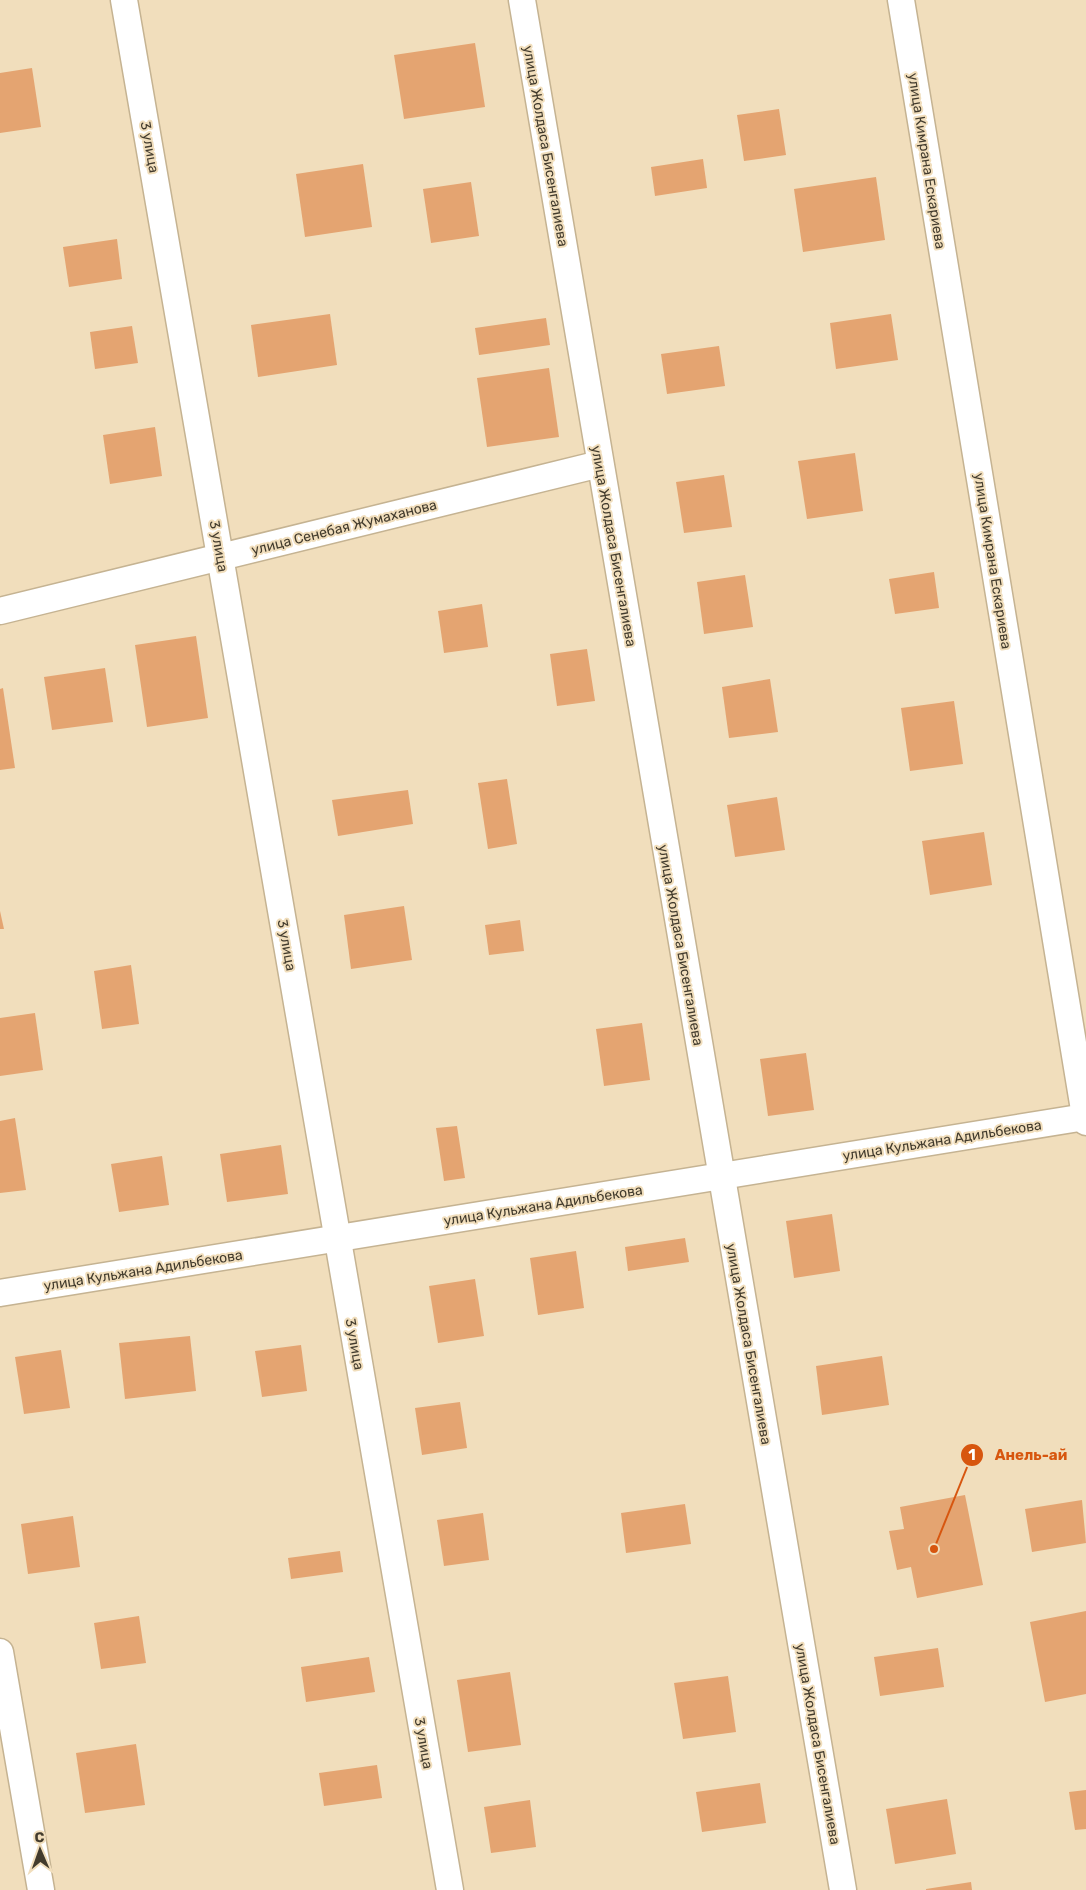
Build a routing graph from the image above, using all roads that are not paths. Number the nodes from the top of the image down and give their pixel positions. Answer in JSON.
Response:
{"nodes":[{"id":1,"x":124,"y":0,"type":"edge"},
{"id":2,"x":522,"y":0,"type":"edge"},
{"id":3,"x":901,"y":0,"type":"edge"},
{"id":4,"x":600,"y":464,"type":"junction"},
{"id":5,"x":221,"y":557,"type":"junction"},
{"id":6,"x":0,"y":611,"type":"edge"},
{"id":7,"x":1086,"y":1119,"type":"edge"},
{"id":8,"x":720,"y":1176,"type":"junction"},
{"id":9,"x":337,"y":1238,"type":"junction"},
{"id":10,"x":0,"y":1293,"type":"edge"},
{"id":11,"x":0,"y":1652,"type":"edge"},
{"id":12,"x":41,"y":1890,"type":"edge"},
{"id":13,"x":450,"y":1890,"type":"edge"},
{"id":14,"x":843,"y":1890,"type":"edge"}],
"edges":[{"from":1,"to":5,"type":"street","name":"3 улица"},
{"from":2,"to":4,"type":"street","name":"улица Жолдаса Бисенгалиева"},
{"from":3,"to":7,"type":"street","name":"улица Кимрана Ескариева"},
{"from":4,"to":5,"type":"street","name":"улица Сенебая Жумаханова"},
{"from":4,"to":8,"type":"street","name":"улица Жолдаса Бисенгалиева"},
{"from":5,"to":6,"type":"street","name":"улица Сенебая Жумаханова"},
{"from":5,"to":9,"type":"street","name":"3 улица"},
{"from":7,"to":8,"type":"street","name":"улица Кульжана Адильбекова"},
{"from":8,"to":9,"type":"street","name":"улица Кульжана Адильбекова"},
{"from":8,"to":14,"type":"street","name":"улица Жолдаса Бисенгалиева"},
{"from":9,"to":10,"type":"street","name":"улица Кульжана Адильбекова"},
{"from":9,"to":13,"type":"street","name":"3 улица"},
{"from":11,"to":12,"type":"street"}]}
